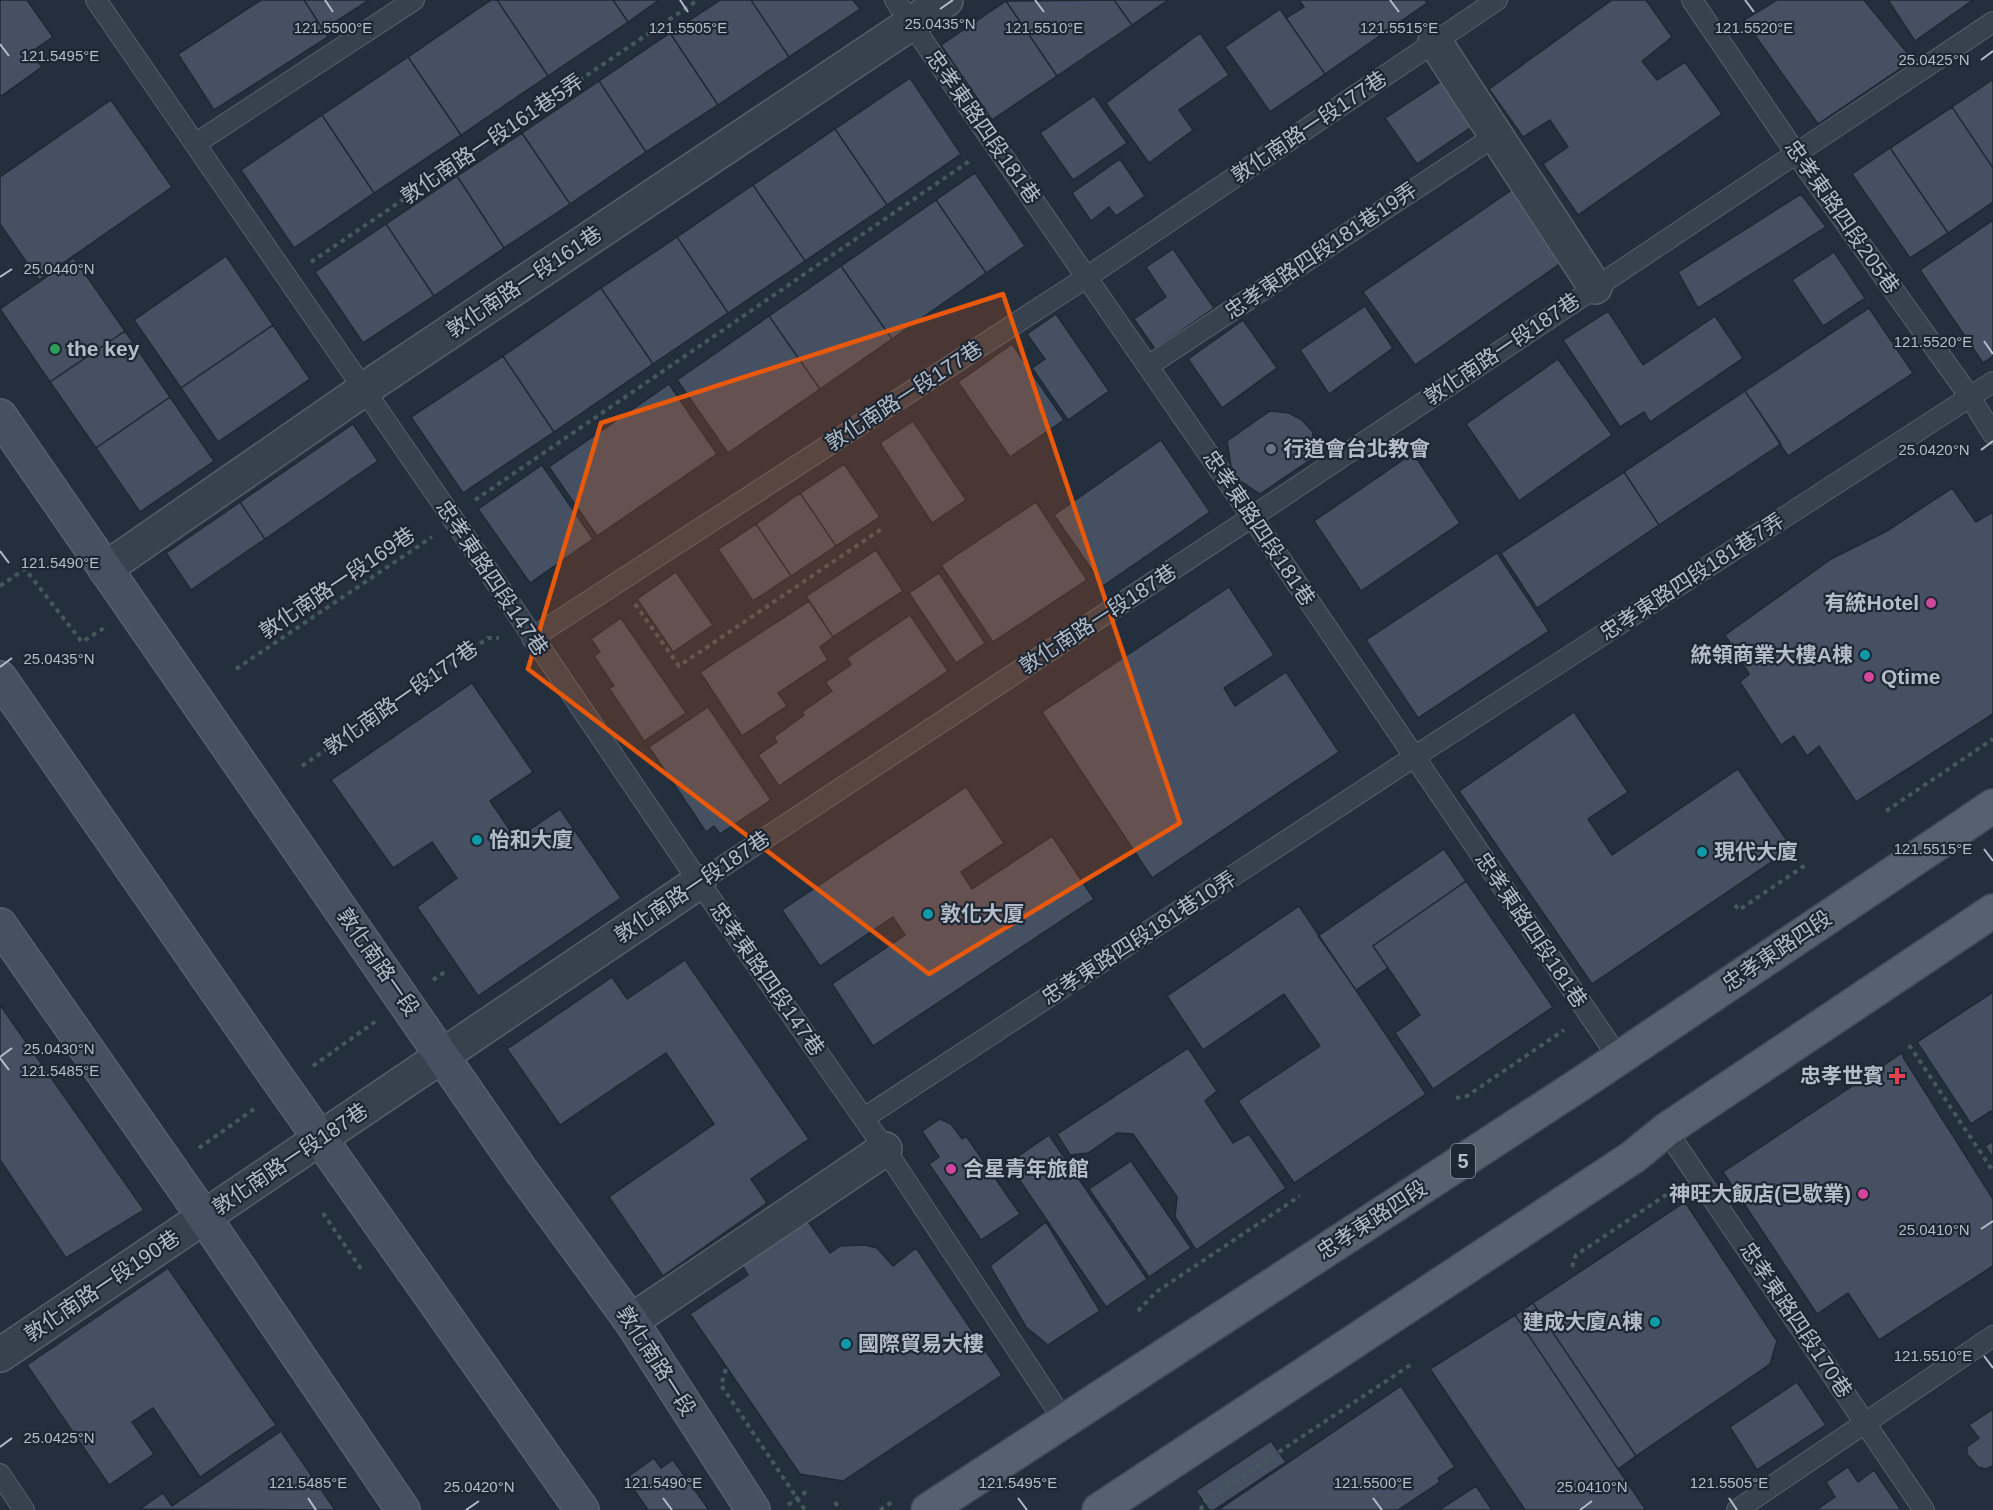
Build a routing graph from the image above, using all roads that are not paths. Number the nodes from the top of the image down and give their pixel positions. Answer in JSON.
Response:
{"nodes":[{"id":1,"x":96,"y":0,"type":"edge"},
{"id":2,"x":414,"y":0,"type":"edge"},
{"id":3,"x":946,"y":0,"type":"edge"},
{"id":4,"x":1497,"y":0,"type":"edge"},
{"id":5,"x":1692,"y":0,"type":"edge"},
{"id":6,"x":903,"y":11,"type":"edge"},
{"id":7,"x":1993,"y":22,"type":"edge"},
{"id":8,"x":1435,"y":42,"type":"junction"},
{"id":9,"x":1495,"y":136,"type":"junction"},
{"id":10,"x":195,"y":144,"type":"junction"},
{"id":11,"x":1797,"y":155,"type":"junction"},
{"id":12,"x":1087,"y":277,"type":"junction"},
{"id":13,"x":1595,"y":287,"type":"junction"},
{"id":14,"x":1148,"y":366,"type":"junction"},
{"id":15,"x":1993,"y":382,"type":"edge"},
{"id":16,"x":363,"y":390,"type":"junction"},
{"id":17,"x":1970,"y":397,"type":"junction"},
{"id":18,"x":0,"y":416,"type":"edge"},
{"id":19,"x":1993,"y":434,"type":"edge"},
{"id":20,"x":1252,"y":517,"type":"junction"},
{"id":21,"x":105,"y":569,"type":"junction"},
{"id":22,"x":532,"y":638,"type":"junction"},
{"id":23,"x":0,"y":678,"type":"edge"},
{"id":24,"x":1414,"y":757,"type":"junction"},
{"id":25,"x":1993,"y":806,"type":"edge"},
{"id":26,"x":699,"y":882,"type":"junction"},
{"id":27,"x":1993,"y":911,"type":"edge"},
{"id":28,"x":0,"y":925,"type":"edge"},
{"id":29,"x":443,"y":1056,"type":"junction"},
{"id":30,"x":1618,"y":1057,"type":"junction"},
{"id":31,"x":864,"y":1118,"type":"junction"},
{"id":32,"x":1666,"y":1130,"type":"junction"},
{"id":33,"x":320,"y":1138,"type":"junction"},
{"id":34,"x":885,"y":1149,"type":"junction"},
{"id":35,"x":204,"y":1217,"type":"junction"},
{"id":36,"x":631,"y":1321,"type":"junction"},
{"id":37,"x":1993,"y":1336,"type":"edge"},
{"id":38,"x":0,"y":1355,"type":"edge"},
{"id":39,"x":1065,"y":1422,"type":"junction"},
{"id":40,"x":1866,"y":1422,"type":"junction"},
{"id":41,"x":0,"y":1474,"type":"edge"},
{"id":42,"x":1116,"y":1505,"type":"edge"},
{"id":43,"x":24,"y":1510,"type":"edge"},
{"id":44,"x":403,"y":1510,"type":"edge"},
{"id":45,"x":582,"y":1510,"type":"edge"},
{"id":46,"x":753,"y":1510,"type":"edge"},
{"id":47,"x":928,"y":1510,"type":"edge"},
{"id":48,"x":1737,"y":1510,"type":"edge"},
{"id":49,"x":1924,"y":1510,"type":"edge"}],
"edges":[{"from":1,"to":10,"type":"lane"},
{"from":2,"to":10,"type":"lane"},
{"from":3,"to":6,"type":"street","name":"敦化南路一段161巷"},
{"from":4,"to":8,"type":"lane","name":"敦化南路一段177巷"},
{"from":5,"to":11,"type":"lane","name":"忠孝東路四段205巷"},
{"from":6,"to":12,"type":"lane","name":"忠孝東路四段181巷"},
{"from":6,"to":16,"type":"street","name":"敦化南路一段161巷"},
{"from":7,"to":11,"type":"lane","name":"敦化南路一段187巷"},
{"from":8,"to":9,"type":"street"},
{"from":8,"to":12,"type":"lane","name":"敦化南路一段177巷"},
{"from":9,"to":13,"type":"street"},
{"from":9,"to":14,"type":"lane","name":"忠孝東路四段181巷19弄"},
{"from":10,"to":16,"type":"lane"},
{"from":11,"to":13,"type":"lane","name":"敦化南路一段187巷"},
{"from":11,"to":17,"type":"lane","name":"忠孝東路四段205巷"},
{"from":12,"to":14,"type":"lane","name":"忠孝東路四段181巷"},
{"from":12,"to":22,"type":"lane","name":"敦化南路一段177巷"},
{"from":13,"to":20,"type":"lane","name":"敦化南路一段187巷"},
{"from":14,"to":20,"type":"lane","name":"忠孝東路四段181巷"},
{"from":15,"to":17,"type":"lane","name":"忠孝東路四段181巷7弄"},
{"from":16,"to":21,"type":"street","name":"敦化南路一段161巷"},
{"from":16,"to":22,"type":"lane","name":"忠孝東路四段147巷"},
{"from":17,"to":19,"type":"lane","name":"忠孝東路四段205巷"},
{"from":17,"to":24,"type":"lane","name":"忠孝東路四段181巷7弄"},
{"from":18,"to":21,"type":"main road","name":"敦化南路一段"},
{"from":20,"to":24,"type":"lane","name":"忠孝東路四段181巷"},
{"from":20,"to":26,"type":"lane","name":"敦化南路一段187巷"},
{"from":21,"to":29,"type":"main road","name":"敦化南路一段"},
{"from":22,"to":26,"type":"lane","name":"忠孝東路四段147巷"},
{"from":23,"to":33,"type":"main road"},
{"from":24,"to":30,"type":"lane","name":"忠孝東路四段181巷"},
{"from":24,"to":31,"type":"lane","name":"忠孝東路四段181巷10弄"},
{"from":25,"to":30,"type":"main road","name":"忠孝東路四段","number":"5"},
{"from":26,"to":29,"type":"street","name":"敦化南路一段187巷"},
{"from":26,"to":31,"type":"lane","name":"忠孝東路四段147巷"},
{"from":27,"to":32,"type":"main road"},
{"from":28,"to":35,"type":"main road"},
{"from":29,"to":33,"type":"street","name":"敦化南路一段187巷"},
{"from":29,"to":36,"type":"main road","name":"敦化南路一段"},
{"from":30,"to":39,"type":"main road","name":"忠孝東路四段","number":"5"},
{"from":31,"to":34,"type":"lane","name":"忠孝東路四段147巷"},
{"from":32,"to":40,"type":"lane","name":"忠孝東路四段170巷"},
{"from":32,"to":42,"type":"main road"},
{"from":33,"to":35,"type":"street","name":"敦化南路一段187巷"},
{"from":33,"to":45,"type":"main road"},
{"from":34,"to":36,"type":"street"},
{"from":34,"to":39,"type":"lane","name":"忠孝東路四段147巷"},
{"from":35,"to":38,"type":"street","name":"敦化南路一段190巷"},
{"from":35,"to":44,"type":"main road"},
{"from":36,"to":46,"type":"main road","name":"敦化南路一段"},
{"from":37,"to":40,"type":"lane"},
{"from":39,"to":47,"type":"main road","name":"忠孝東路四段","number":"5"},
{"from":40,"to":48,"type":"lane"},
{"from":40,"to":49,"type":"lane","name":"忠孝東路四段170巷"},
{"from":41,"to":43,"type":"lane"}]}
